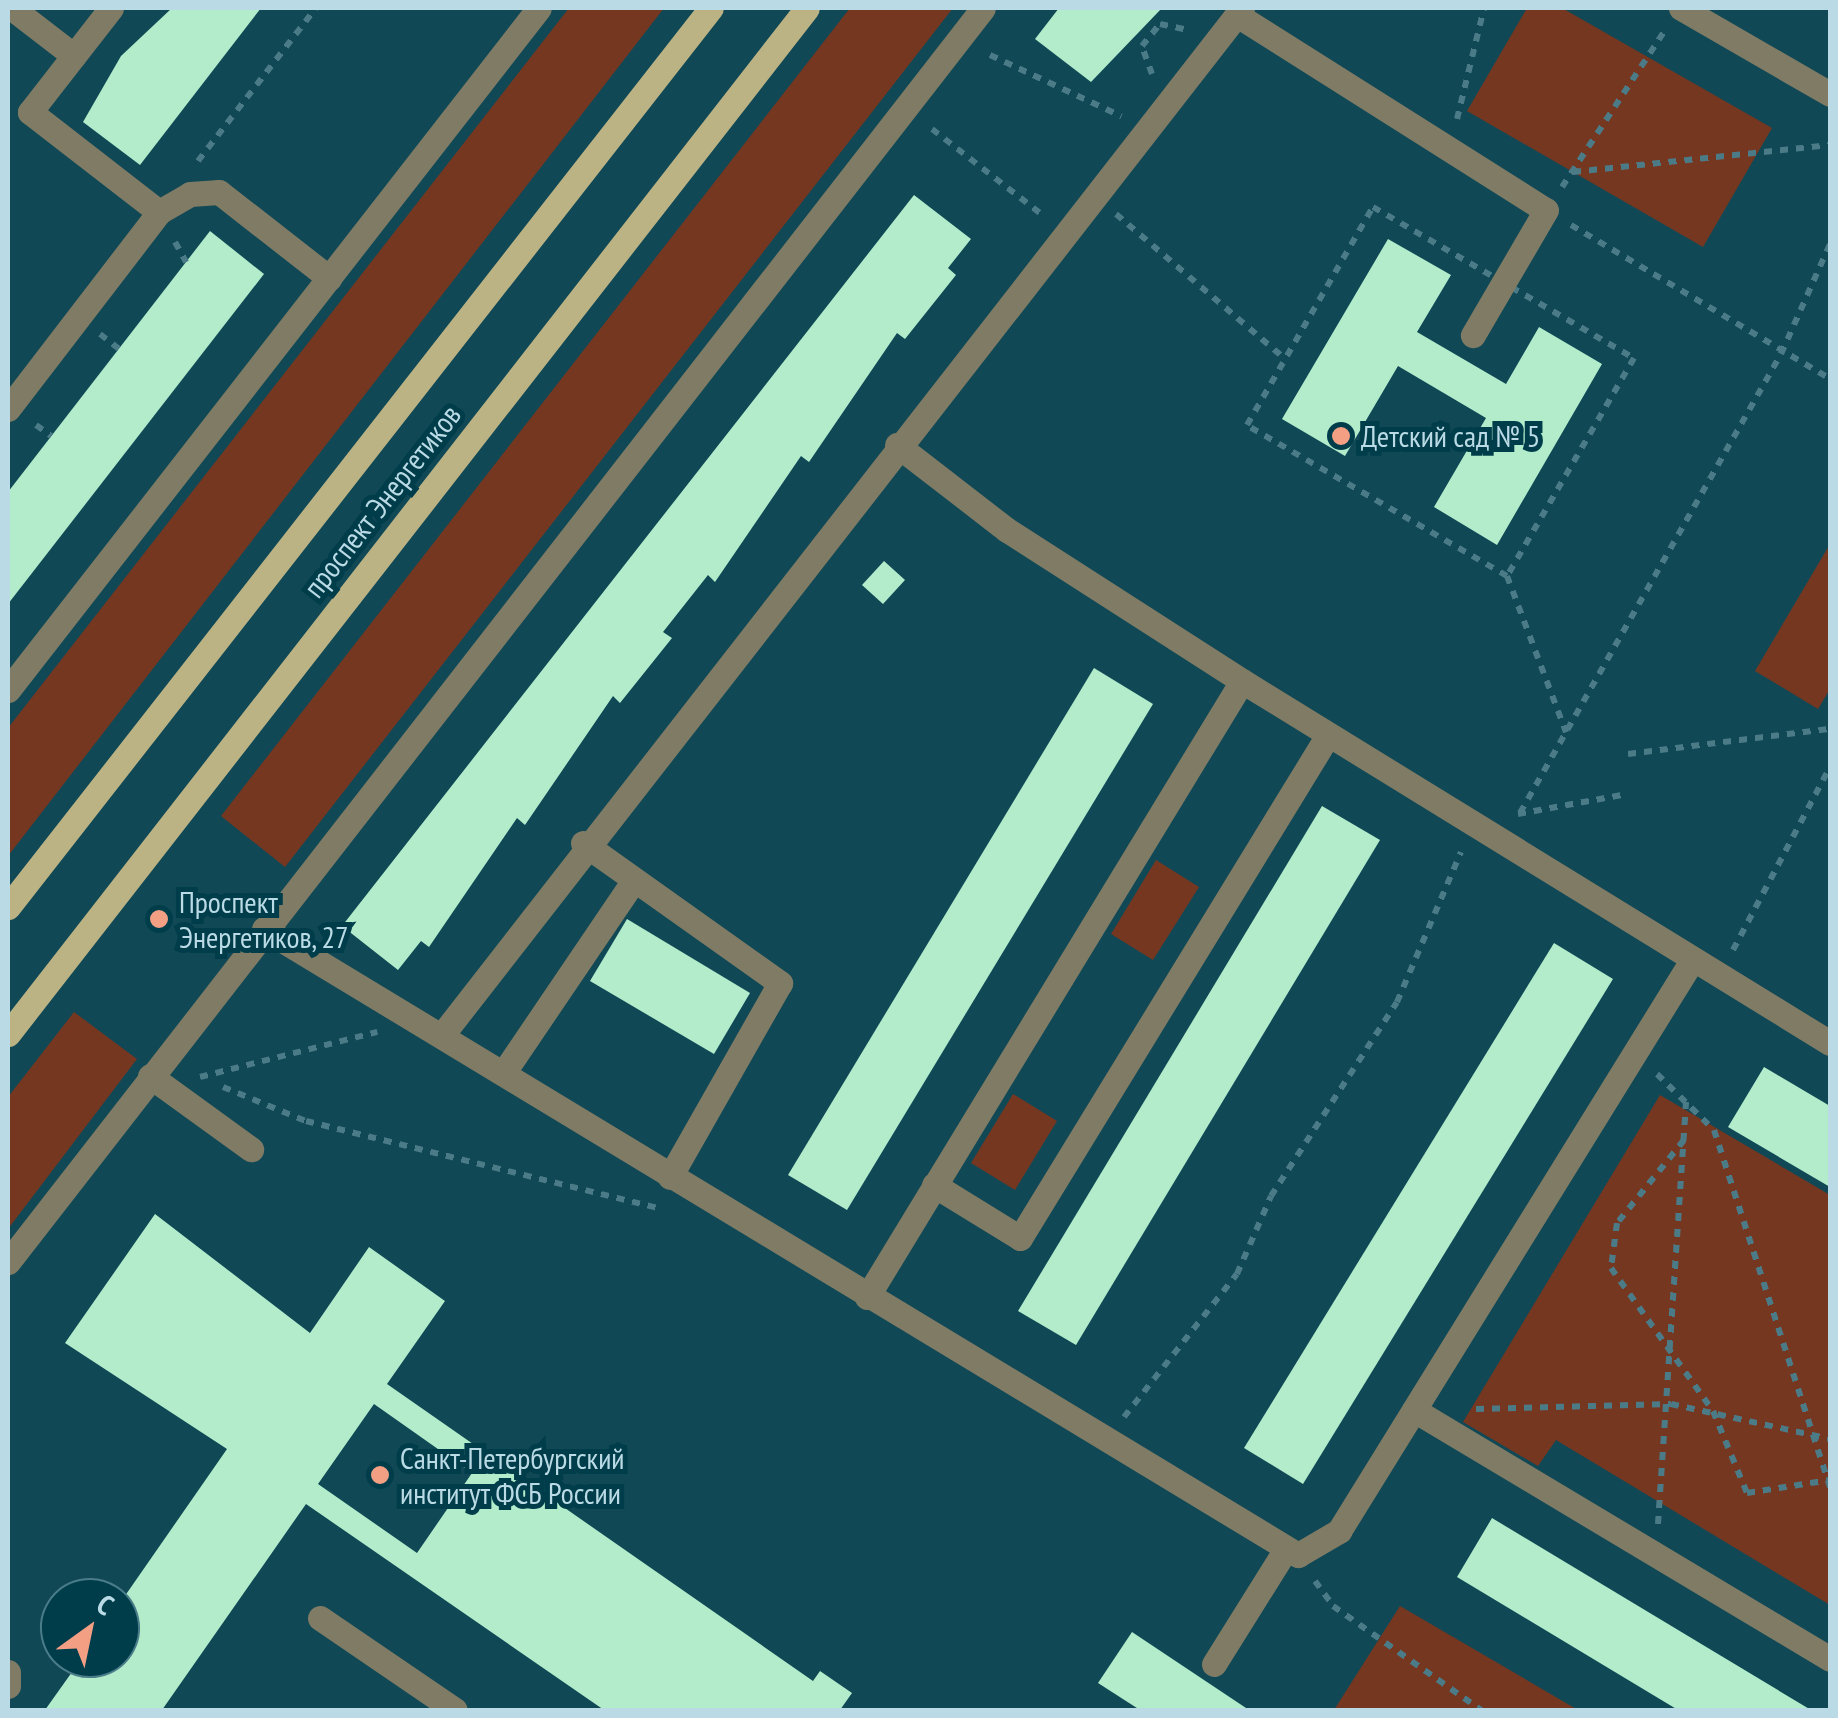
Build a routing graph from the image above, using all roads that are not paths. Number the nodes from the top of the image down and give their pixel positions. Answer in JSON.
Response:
{"nodes":[{"id":1,"x":12,"y":8,"type":"edge"},
{"id":2,"x":111,"y":8,"type":"edge"},
{"id":3,"x":539,"y":8,"type":"edge"},
{"id":4,"x":711,"y":8,"type":"edge"},
{"id":5,"x":808,"y":8,"type":"edge"},
{"id":6,"x":983,"y":8,"type":"edge"},
{"id":7,"x":1681,"y":8,"type":"edge"},
{"id":8,"x":1240,"y":11,"type":"edge"},
{"id":9,"x":74,"y":56,"type":"junction"},
{"id":10,"x":1830,"y":94,"type":"edge"},
{"id":11,"x":160,"y":212,"type":"junction"},
{"id":12,"x":329,"y":278,"type":"junction"},
{"id":13,"x":1474,"y":336,"type":"dead end"},
{"id":14,"x":8,"y":410,"type":"edge"},
{"id":15,"x":896,"y":445,"type":"junction"},
{"id":16,"x":1242,"y":681,"type":"junction"},
{"id":17,"x":8,"y":690,"type":"edge"},
{"id":18,"x":1328,"y":735,"type":"junction"},
{"id":19,"x":583,"y":843,"type":"junction"},
{"id":20,"x":634,"y":880,"type":"junction"},
{"id":21,"x":8,"y":907,"type":"edge"},
{"id":22,"x":264,"y":930,"type":"junction"},
{"id":23,"x":1691,"y":962,"type":"junction"},
{"id":24,"x":431,"y":1028,"type":"junction"},
{"id":25,"x":8,"y":1034,"type":"edge"},
{"id":26,"x":1830,"y":1043,"type":"edge"},
{"id":27,"x":504,"y":1072,"type":"junction"},
{"id":28,"x":150,"y":1076,"type":"junction"},
{"id":29,"x":251,"y":1150,"type":"dead end"},
{"id":30,"x":670,"y":1176,"type":"junction"},
{"id":31,"x":934,"y":1185,"type":"junction"},
{"id":32,"x":8,"y":1262,"type":"edge"},
{"id":33,"x":866,"y":1297,"type":"junction"},
{"id":34,"x":1414,"y":1410,"type":"junction"},
{"id":35,"x":1291,"y":1553,"type":"junction"},
{"id":36,"x":320,"y":1618,"type":"dead end"},
{"id":37,"x":1830,"y":1659,"type":"edge"},
{"id":38,"x":1214,"y":1664,"type":"dead end"},
{"id":39,"x":8,"y":1672,"type":"edge"},
{"id":40,"x":8,"y":1686,"type":"edge"},
{"id":41,"x":455,"y":1710,"type":"edge"}],
"edges":[{"from":1,"to":9,"type":"street"},
{"from":2,"to":9,"type":"street"},
{"from":3,"to":12,"type":"street"},
{"from":4,"to":21,"type":"main road","name":"проспект Энергетиков"},
{"from":5,"to":25,"type":"main road","name":"проспект Энергетиков"},
{"from":6,"to":22,"type":"street"},
{"from":7,"to":10,"type":"street"},
{"from":8,"to":13,"type":"street"},
{"from":8,"to":15,"type":"street"},
{"from":9,"to":11,"type":"street"},
{"from":11,"to":12,"type":"street"},
{"from":11,"to":14,"type":"street"},
{"from":12,"to":17,"type":"street"},
{"from":15,"to":16,"type":"street"},
{"from":15,"to":19,"type":"street"},
{"from":16,"to":18,"type":"street"},
{"from":16,"to":31,"type":"street"},
{"from":18,"to":23,"type":"street"},
{"from":18,"to":31,"type":"street"},
{"from":19,"to":20,"type":"street"},
{"from":19,"to":24,"type":"street"},
{"from":20,"to":27,"type":"street"},
{"from":20,"to":30,"type":"street"},
{"from":22,"to":24,"type":"street"},
{"from":22,"to":28,"type":"street"},
{"from":23,"to":26,"type":"street"},
{"from":23,"to":34,"type":"street"},
{"from":24,"to":27,"type":"street"},
{"from":27,"to":30,"type":"street"},
{"from":28,"to":29,"type":"street"},
{"from":28,"to":32,"type":"street"},
{"from":30,"to":33,"type":"street"},
{"from":31,"to":33,"type":"street"},
{"from":33,"to":35,"type":"street"},
{"from":34,"to":35,"type":"street"},
{"from":34,"to":37,"type":"street"},
{"from":35,"to":38,"type":"street"},
{"from":36,"to":41,"type":"street"},
{"from":39,"to":40,"type":"street"}]}
